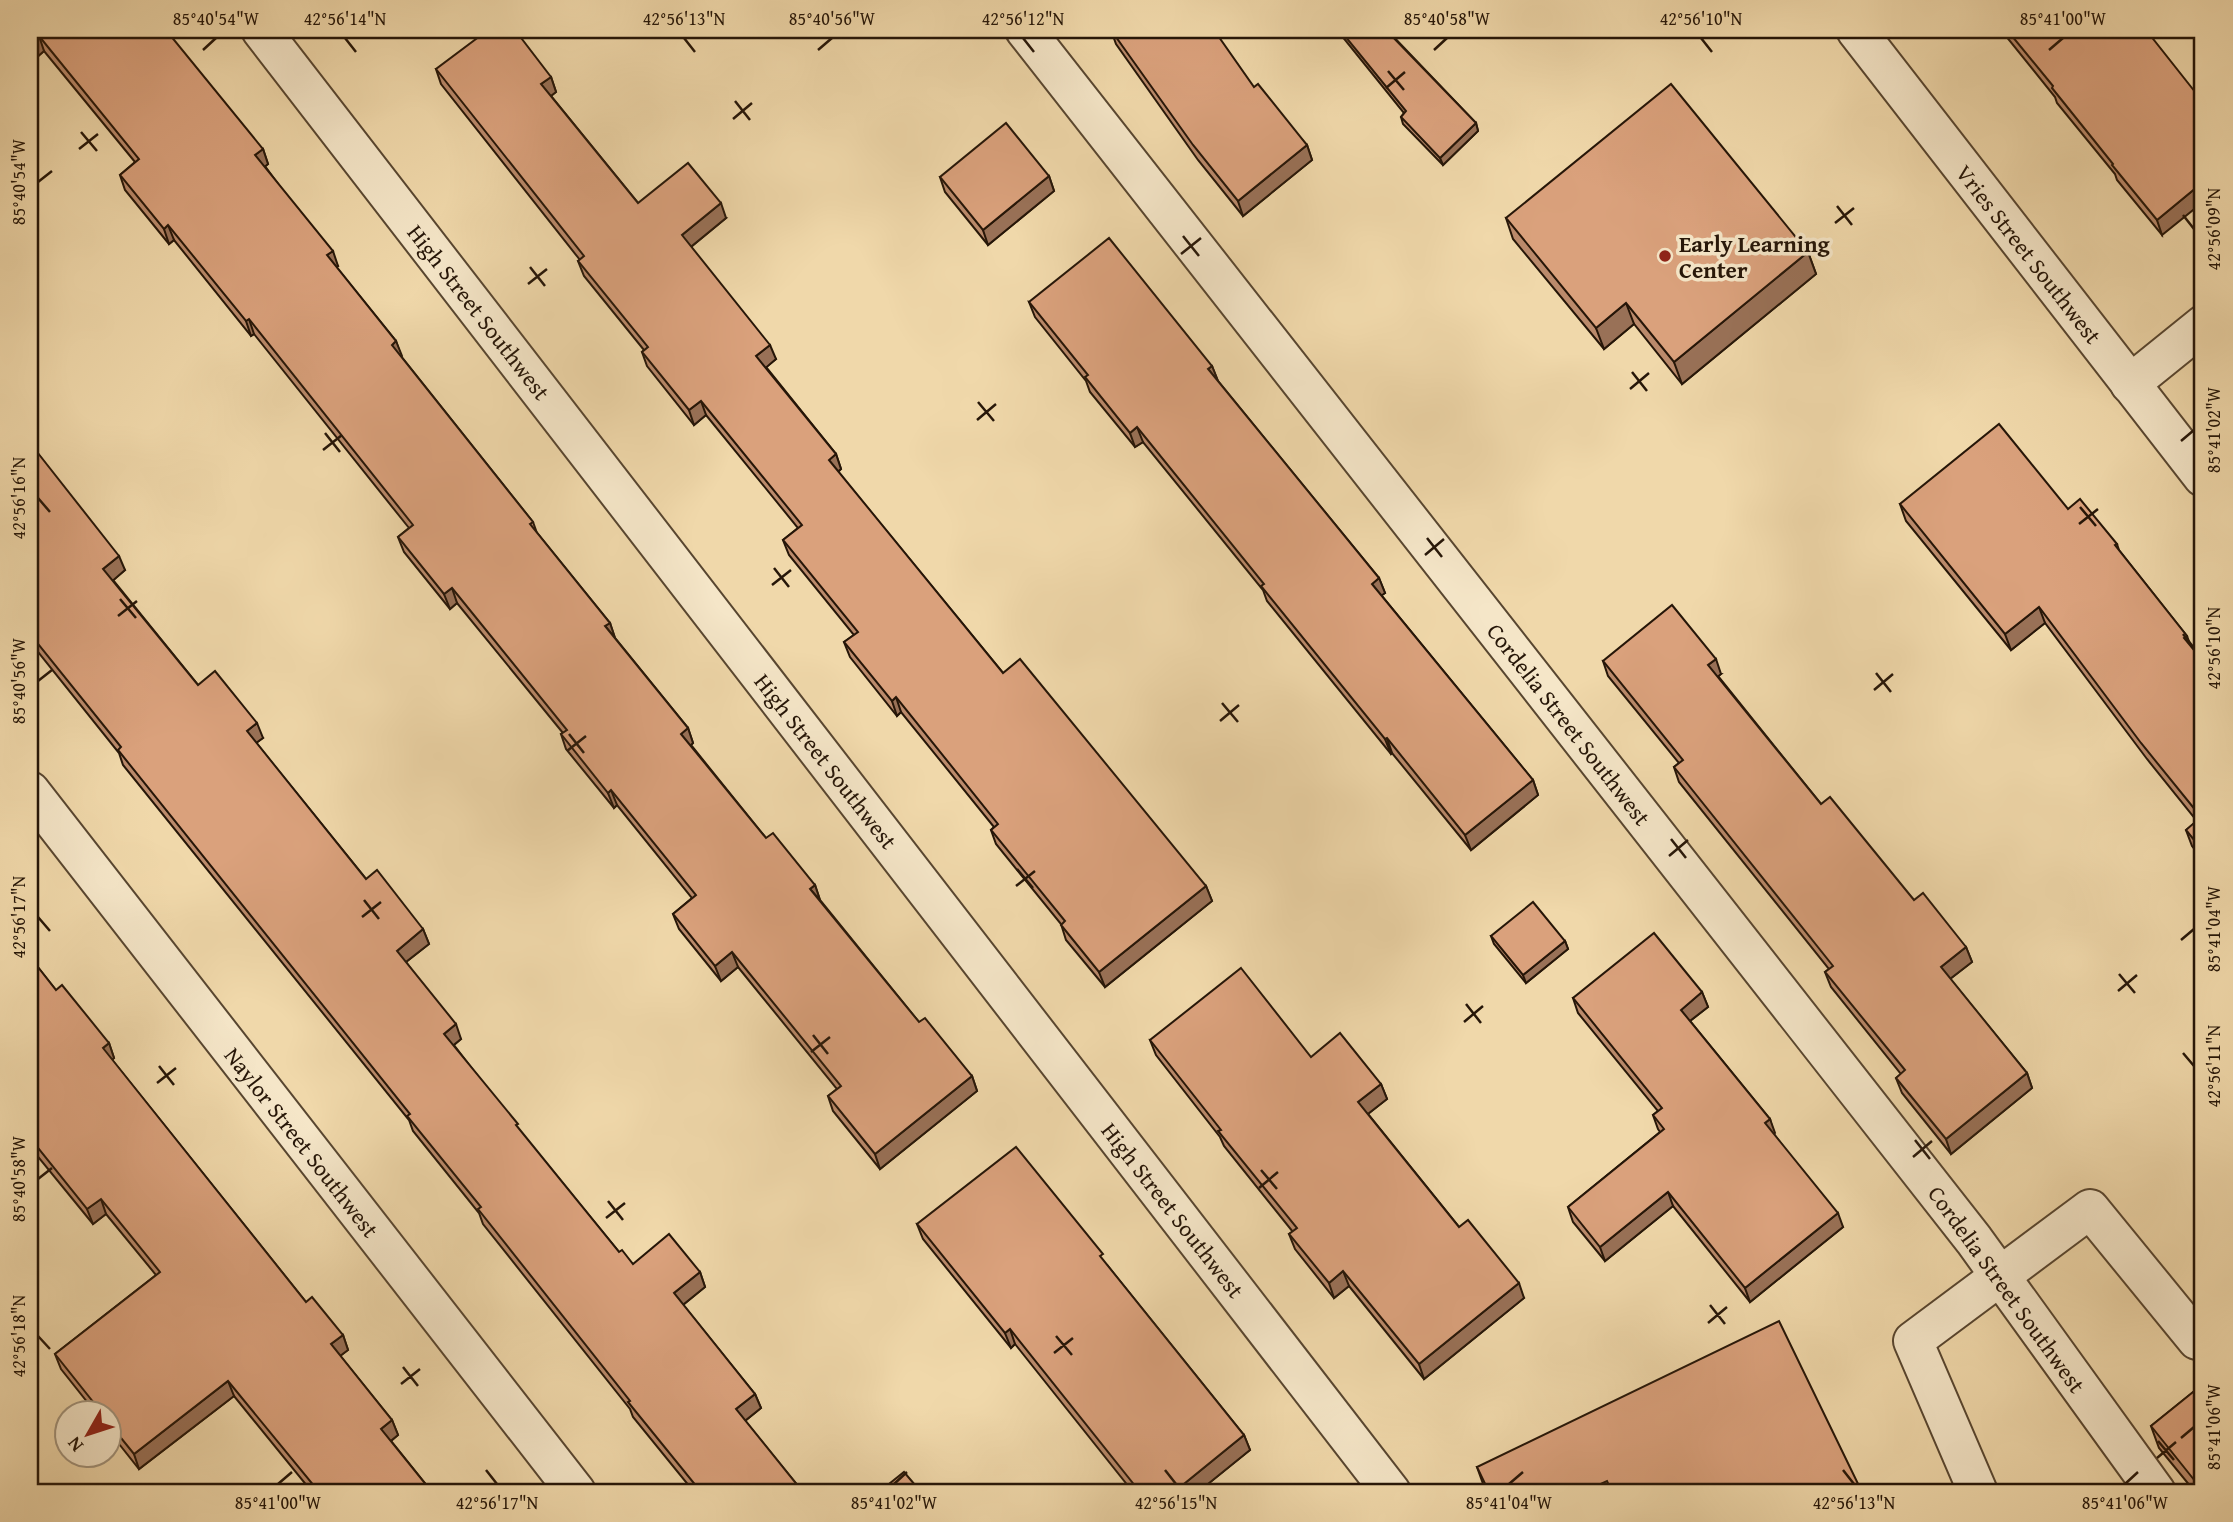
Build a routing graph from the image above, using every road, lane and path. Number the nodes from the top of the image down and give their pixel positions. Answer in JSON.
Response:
{"nodes":[{"id":1,"x":261,"y":30,"type":"edge"},
{"id":2,"x":1025,"y":30,"type":"edge"},
{"id":3,"x":1856,"y":30,"type":"edge"},
{"id":4,"x":2203,"y":325,"type":"edge"},
{"id":5,"x":2130,"y":384,"type":"junction"},
{"id":6,"x":2203,"y":477,"type":"edge"},
{"id":7,"x":30,"y":791,"type":"edge"},
{"id":8,"x":2000,"y":1277,"type":"junction"},
{"id":9,"x":2203,"y":1341,"type":"edge"},
{"id":10,"x":576,"y":1492,"type":"edge"},
{"id":11,"x":1391,"y":1492,"type":"edge"},
{"id":12,"x":1978,"y":1492,"type":"edge"},
{"id":13,"x":2156,"y":1492,"type":"edge"}],
"edges":[{"from":1,"to":11,"type":"street","name":"High Street Southwest"},
{"from":2,"to":8,"type":"street","name":"Cordelia Street Southwest"},
{"from":3,"to":5,"type":"street","name":"Vries Street Southwest"},
{"from":4,"to":5,"type":"street"},
{"from":5,"to":6,"type":"street","name":"Vries Street Southwest"},
{"from":7,"to":10,"type":"street","name":"Naylor Street Southwest"},
{"from":8,"to":9,"type":"street"},
{"from":8,"to":12,"type":"street"},
{"from":8,"to":13,"type":"street","name":"Cordelia Street Southwest"}]}
